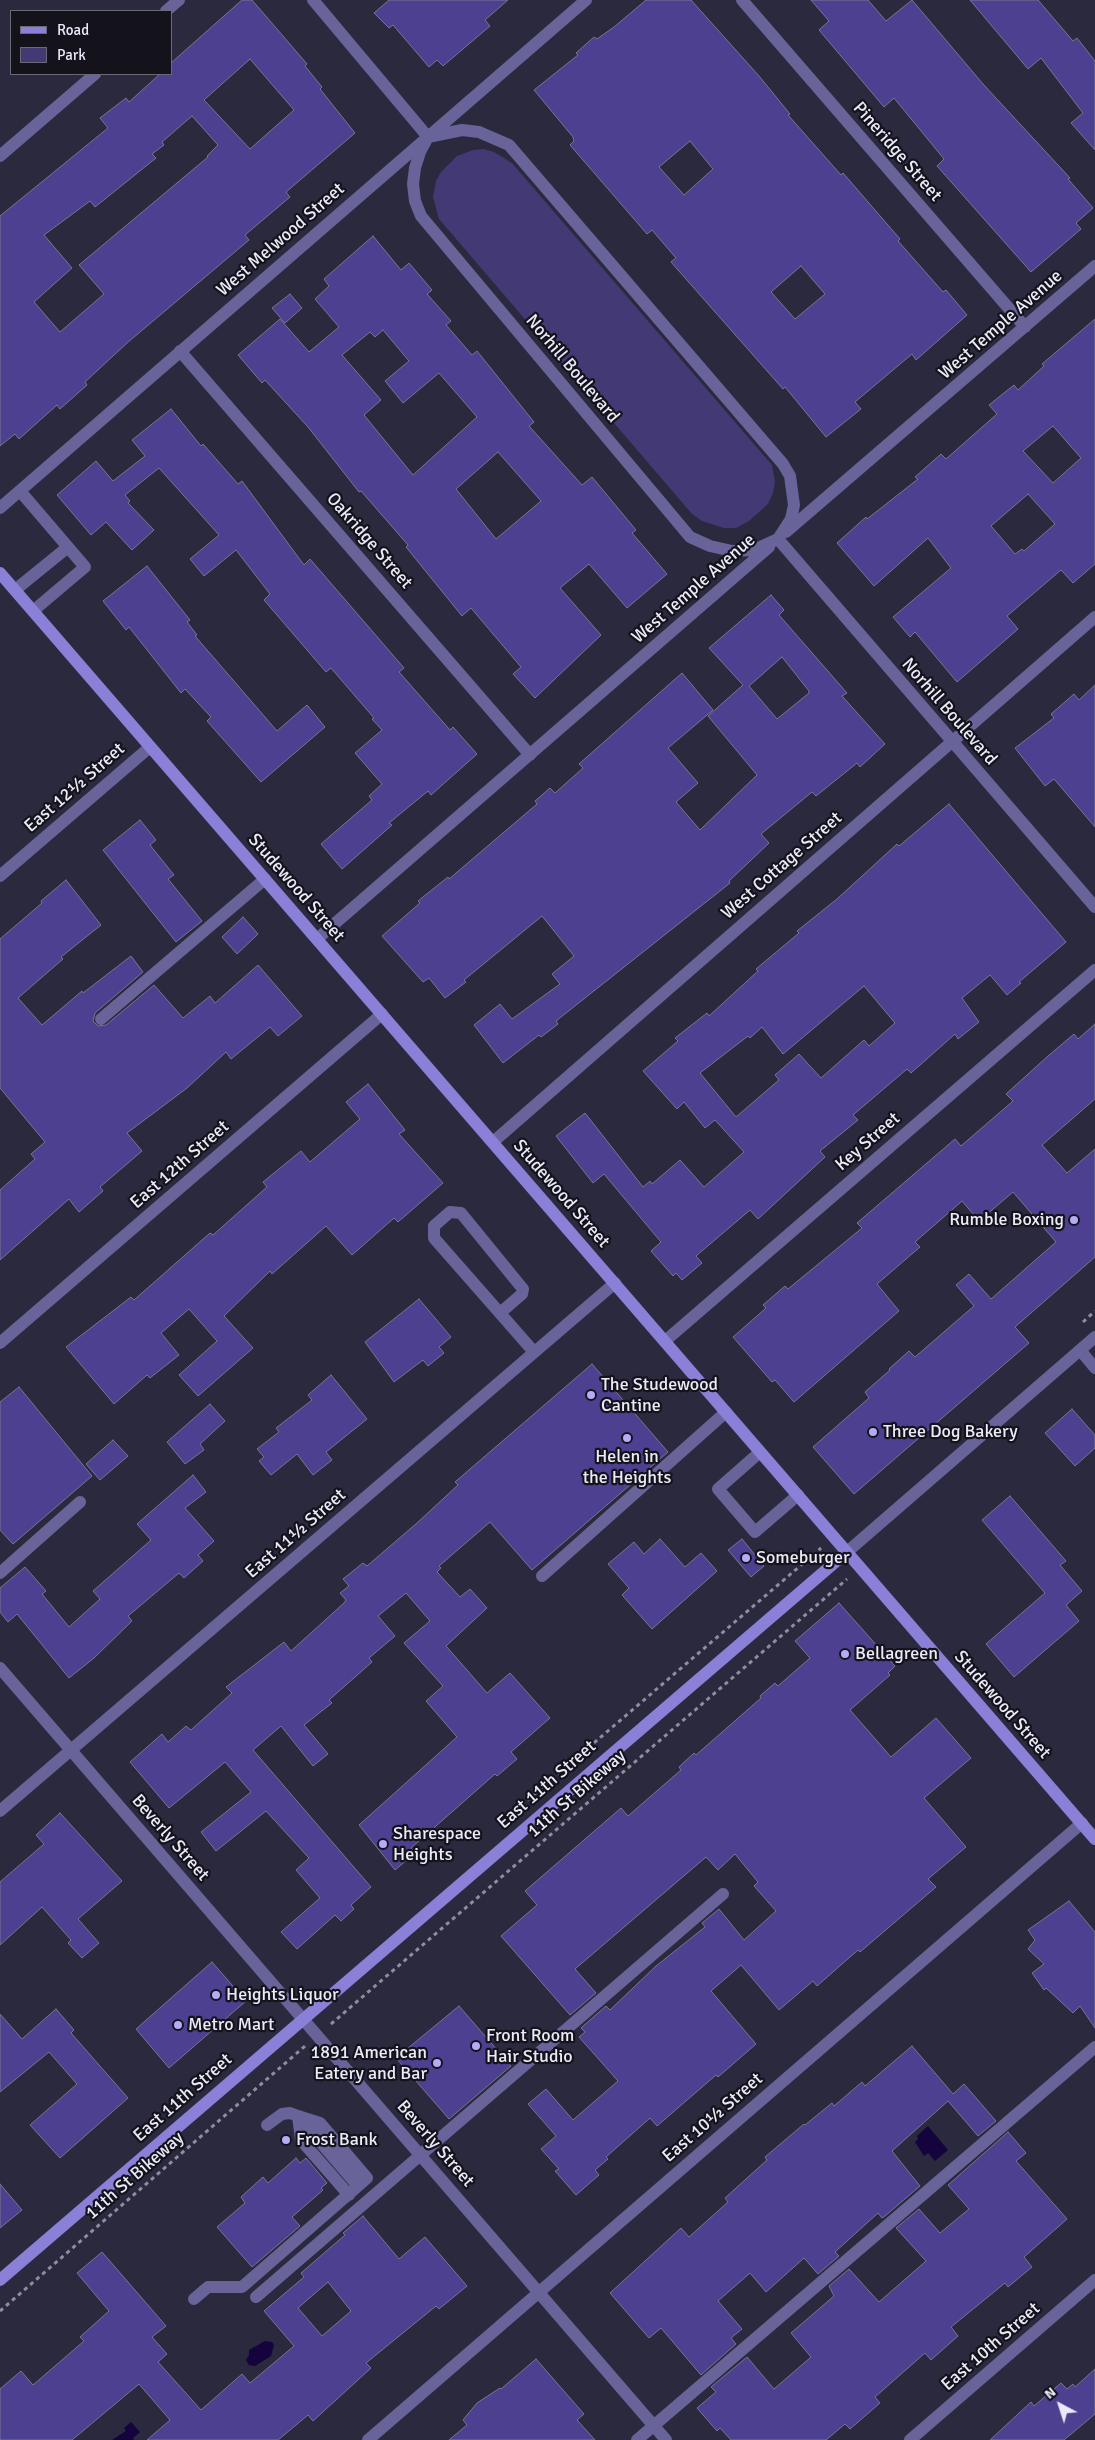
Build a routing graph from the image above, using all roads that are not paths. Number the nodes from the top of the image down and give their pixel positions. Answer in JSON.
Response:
{"nodes":[{"id":1,"x":179,"y":0,"type":"edge"},
{"id":2,"x":313,"y":0,"type":"edge"},
{"id":3,"x":586,"y":0,"type":"edge"},
{"id":4,"x":742,"y":0,"type":"edge"},
{"id":5,"x":167,"y":10,"type":"edge"},
{"id":6,"x":93,"y":75,"type":"edge"},
{"id":7,"x":428,"y":137,"type":"junction"},
{"id":8,"x":0,"y":156,"type":"edge"},
{"id":9,"x":1095,"y":266,"type":"edge"},
{"id":10,"x":1024,"y":328,"type":"junction"},
{"id":11,"x":180,"y":351,"type":"junction"},
{"id":12,"x":20,"y":491,"type":"junction"},
{"id":13,"x":0,"y":508,"type":"edge"},
{"id":14,"x":778,"y":539,"type":"junction"},
{"id":15,"x":68,"y":546,"type":"junction"},
{"id":16,"x":0,"y":572,"type":"edge"},
{"id":17,"x":15,"y":590,"type":"junction"},
{"id":18,"x":33,"y":611,"type":"junction"},
{"id":19,"x":1095,"y":616,"type":"edge"},
{"id":20,"x":952,"y":742,"type":"junction"},
{"id":21,"x":150,"y":747,"type":"junction"},
{"id":22,"x":530,"y":755,"type":"junction"},
{"id":23,"x":0,"y":876,"type":"edge"},
{"id":24,"x":265,"y":879,"type":"junction"},
{"id":25,"x":1095,"y":907,"type":"edge"},
{"id":26,"x":317,"y":939,"type":"junction"},
{"id":27,"x":1095,"y":970,"type":"edge"},
{"id":28,"x":382,"y":1014,"type":"junction"},
{"id":29,"x":101,"y":1019,"type":"dead end"},
{"id":30,"x":493,"y":1142,"type":"junction"},
{"id":31,"x":615,"y":1283,"type":"junction"},
{"id":32,"x":500,"y":1313,"type":"junction"},
{"id":33,"x":1095,"y":1337,"type":"edge"},
{"id":34,"x":665,"y":1341,"type":"junction"},
{"id":35,"x":0,"y":1343,"type":"edge"},
{"id":36,"x":1080,"y":1350,"type":"junction"},
{"id":37,"x":534,"y":1352,"type":"junction"},
{"id":38,"x":1095,"y":1368,"type":"edge"},
{"id":39,"x":726,"y":1412,"type":"junction"},
{"id":40,"x":760,"y":1452,"type":"junction"},
{"id":41,"x":798,"y":1495,"type":"junction"},
{"id":42,"x":80,"y":1502,"type":"dead end"},
{"id":43,"x":847,"y":1552,"type":"junction"},
{"id":44,"x":0,"y":1573,"type":"edge"},
{"id":45,"x":542,"y":1576,"type":"dead end"},
{"id":46,"x":0,"y":1668,"type":"edge"},
{"id":47,"x":71,"y":1751,"type":"junction"},
{"id":48,"x":0,"y":1811,"type":"edge"},
{"id":49,"x":1082,"y":1823,"type":"junction"},
{"id":50,"x":1095,"y":1839,"type":"edge"},
{"id":51,"x":723,"y":1894,"type":"dead end"},
{"id":52,"x":302,"y":2018,"type":"junction"},
{"id":53,"x":1095,"y":2047,"type":"edge"},
{"id":54,"x":298,"y":2116,"type":"junction"},
{"id":55,"x":267,"y":2125,"type":"dead end"},
{"id":56,"x":421,"y":2156,"type":"junction"},
{"id":57,"x":353,"y":2190,"type":"junction"},
{"id":58,"x":0,"y":2280,"type":"edge"},
{"id":59,"x":1095,"y":2280,"type":"edge"},
{"id":60,"x":539,"y":2291,"type":"junction"},
{"id":61,"x":256,"y":2297,"type":"dead end"},
{"id":62,"x":194,"y":2299,"type":"dead end"},
{"id":63,"x":653,"y":2426,"type":"junction"},
{"id":64,"x":368,"y":2440,"type":"edge"},
{"id":65,"x":637,"y":2440,"type":"edge"},
{"id":66,"x":666,"y":2440,"type":"edge"},
{"id":67,"x":910,"y":2440,"type":"edge"}],
"edges":[{"from":1,"to":5,"type":"street"},
{"from":2,"to":7,"type":"street"},
{"from":3,"to":7,"type":"street","name":"West Melwood Street"},
{"from":4,"to":10,"type":"street","name":"Pineridge Street"},
{"from":6,"to":8,"type":"street"},
{"from":7,"to":11,"type":"street","name":"West Melwood Street"},
{"from":7,"to":14,"type":"street"},
{"from":7,"to":14,"type":"street","name":"Norhill Boulevard"},
{"from":9,"to":10,"type":"street","name":"West Temple Avenue"},
{"from":10,"to":14,"type":"street","name":"West Temple Avenue"},
{"from":11,"to":12,"type":"street","name":"West Melwood Street"},
{"from":11,"to":22,"type":"street","name":"Oakridge Street"},
{"from":12,"to":13,"type":"street","name":"West Melwood Street"},
{"from":12,"to":15,"type":"street"},
{"from":14,"to":20,"type":"street","name":"Norhill Boulevard"},
{"from":14,"to":22,"type":"street","name":"West Temple Avenue"},
{"from":15,"to":17,"type":"street"},
{"from":15,"to":18,"type":"street"},
{"from":16,"to":17,"type":"main road","name":"Studewood Street"},
{"from":17,"to":18,"type":"main road","name":"Studewood Street"},
{"from":18,"to":21,"type":"main road","name":"Studewood Street"},
{"from":19,"to":20,"type":"street","name":"West Cottage Street"},
{"from":20,"to":25,"type":"street","name":"Norhill Boulevard"},
{"from":20,"to":30,"type":"street","name":"West Cottage Street"},
{"from":21,"to":23,"type":"street","name":"East 12½ Street"},
{"from":21,"to":24,"type":"main road","name":"Studewood Street"},
{"from":22,"to":26,"type":"street","name":"West Temple Avenue"},
{"from":24,"to":26,"type":"main road","name":"Studewood Street"},
{"from":24,"to":29,"type":"street"},
{"from":26,"to":28,"type":"main road","name":"Studewood Street"},
{"from":27,"to":34,"type":"street","name":"Key Street"},
{"from":28,"to":30,"type":"main road","name":"Studewood Street"},
{"from":28,"to":35,"type":"street","name":"East 12th Street"},
{"from":30,"to":31,"type":"main road","name":"Studewood Street"},
{"from":31,"to":34,"type":"main road","name":"Studewood Street"},
{"from":31,"to":37,"type":"street","name":"East 11½ Street"},
{"from":32,"to":32,"type":"street"},
{"from":32,"to":37,"type":"street"},
{"from":33,"to":36,"type":"street","name":"East 11th Street"},
{"from":34,"to":39,"type":"main road","name":"Studewood Street"},
{"from":36,"to":38,"type":"street"},
{"from":36,"to":43,"type":"street","name":"East 11th Street"},
{"from":37,"to":47,"type":"street","name":"East 11½ Street"},
{"from":39,"to":40,"type":"main road","name":"Studewood Street"},
{"from":39,"to":45,"type":"street"},
{"from":40,"to":41,"type":"main road","name":"Studewood Street"},
{"from":40,"to":41,"type":"street"},
{"from":41,"to":43,"type":"main road","name":"Studewood Street"},
{"from":42,"to":44,"type":"street"},
{"from":43,"to":49,"type":"main road","name":"Studewood Street"},
{"from":43,"to":52,"type":"main road","name":"East 11th Street"},
{"from":46,"to":47,"type":"street","name":"Beverly Street"},
{"from":47,"to":48,"type":"street","name":"East 11½ Street"},
{"from":47,"to":52,"type":"street","name":"Beverly Street"},
{"from":49,"to":50,"type":"main road","name":"Studewood Street"},
{"from":49,"to":60,"type":"street","name":"East 10½ Street"},
{"from":51,"to":56,"type":"street"},
{"from":52,"to":56,"type":"street","name":"Beverly Street"},
{"from":52,"to":58,"type":"main road","name":"East 11th Street"},
{"from":53,"to":63,"type":"street"},
{"from":54,"to":55,"type":"street"},
{"from":54,"to":57,"type":"street"},
{"from":54,"to":57,"type":"street"},
{"from":56,"to":60,"type":"street","name":"Beverly Street"},
{"from":56,"to":61,"type":"street"},
{"from":57,"to":62,"type":"street"},
{"from":59,"to":67,"type":"street","name":"East 10th Street"},
{"from":60,"to":63,"type":"street","name":"Beverly Street"},
{"from":60,"to":64,"type":"street","name":"East 10½ Street"},
{"from":63,"to":65,"type":"street"},
{"from":63,"to":66,"type":"street","name":"Beverly Street"}]}
